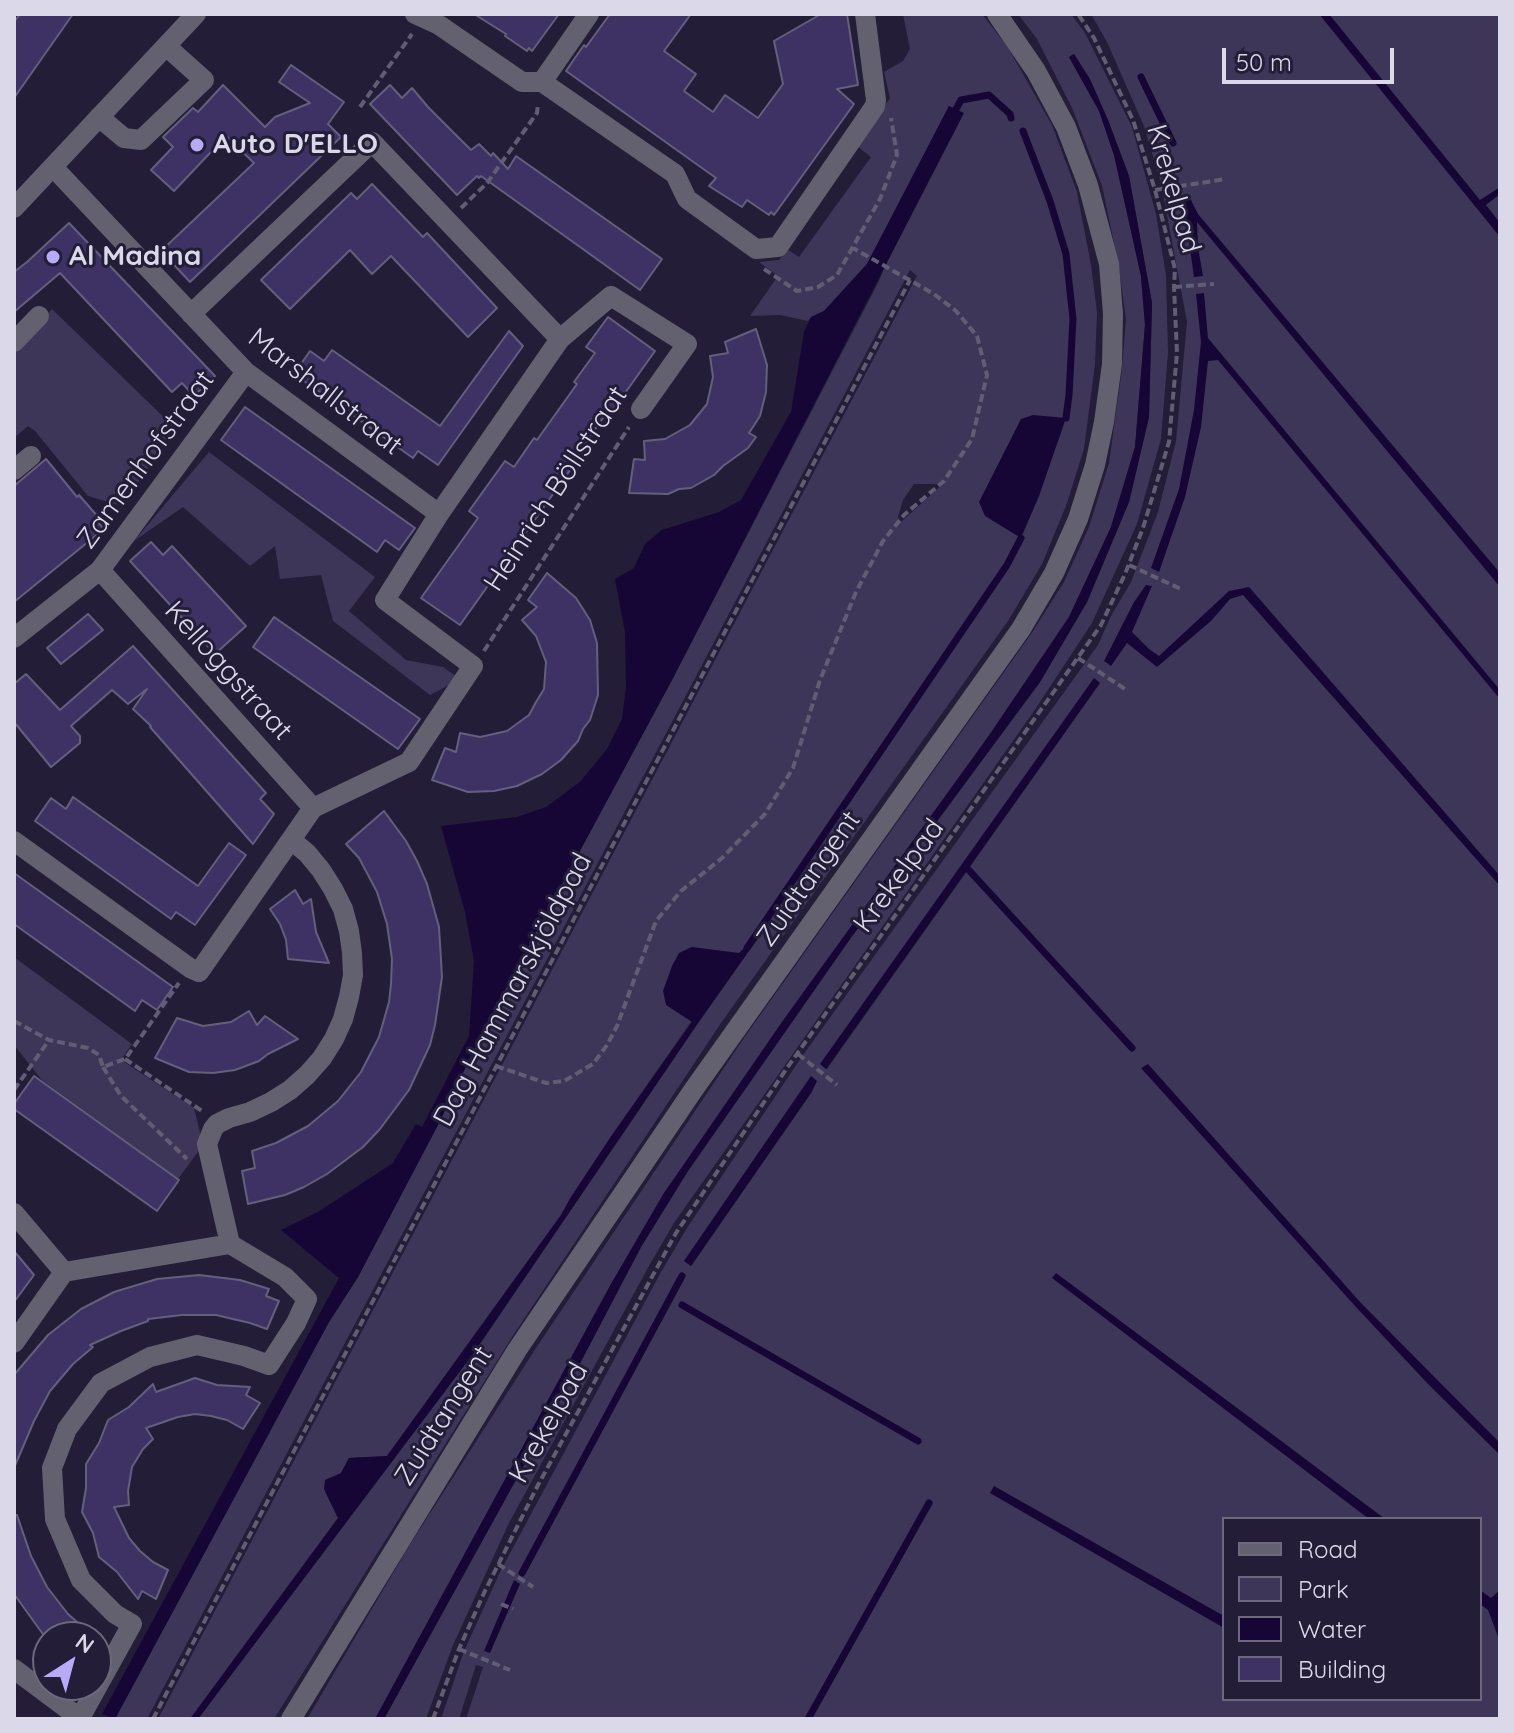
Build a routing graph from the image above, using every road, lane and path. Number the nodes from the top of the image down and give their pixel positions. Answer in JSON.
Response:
{"nodes":[{"id":1,"x":196,"y":14,"type":"edge"},
{"id":2,"x":589,"y":14,"type":"edge"},
{"id":3,"x":865,"y":14,"type":"edge"},
{"id":4,"x":997,"y":14,"type":"edge"},
{"id":5,"x":1078,"y":14,"type":"edge"},
{"id":6,"x":419,"y":16,"type":"edge"},
{"id":7,"x":166,"y":46,"type":"junction"},
{"id":8,"x":542,"y":82,"type":"junction"},
{"id":9,"x":876,"y":100,"type":"junction"},
{"id":10,"x":360,"y":107,"type":"dead end"},
{"id":11,"x":99,"y":117,"type":"junction"},
{"id":12,"x":53,"y":167,"type":"junction"},
{"id":13,"x":1226,"y":179,"type":"dead end"},
{"id":14,"x":1155,"y":190,"type":"junction"},
{"id":15,"x":14,"y":208,"type":"edge"},
{"id":16,"x":447,"y":221,"type":"junction"},
{"id":17,"x":853,"y":248,"type":"junction"},
{"id":18,"x":759,"y":258,"type":"junction"},
{"id":19,"x":910,"y":280,"type":"junction"},
{"id":20,"x":1214,"y":284,"type":"dead end"},
{"id":21,"x":1174,"y":287,"type":"junction"},
{"id":22,"x":191,"y":314,"type":"junction"},
{"id":23,"x":39,"y":316,"type":"dead end"},
{"id":24,"x":560,"y":339,"type":"junction"},
{"id":25,"x":14,"y":342,"type":"edge"},
{"id":26,"x":246,"y":372,"type":"junction"},
{"id":27,"x":641,"y":409,"type":"joint"},
{"id":28,"x":31,"y":456,"type":"dead end"},
{"id":29,"x":14,"y":470,"type":"edge"},
{"id":30,"x":439,"y":514,"type":"junction"},
{"id":31,"x":1129,"y":565,"type":"junction"},
{"id":32,"x":100,"y":570,"type":"junction"},
{"id":33,"x":1183,"y":590,"type":"dead end"},
{"id":34,"x":14,"y":638,"type":"edge"},
{"id":35,"x":1078,"y":658,"type":"junction"},
{"id":36,"x":473,"y":666,"type":"junction"},
{"id":37,"x":1125,"y":689,"type":"dead end"},
{"id":38,"x":313,"y":808,"type":"junction"},
{"id":39,"x":291,"y":840,"type":"junction"},
{"id":40,"x":14,"y":841,"type":"edge"},
{"id":41,"x":194,"y":970,"type":"junction"},
{"id":42,"x":14,"y":1021,"type":"edge"},
{"id":43,"x":49,"y":1040,"type":"junction"},
{"id":44,"x":797,"y":1054,"type":"junction"},
{"id":45,"x":125,"y":1059,"type":"junction"},
{"id":46,"x":495,"y":1066,"type":"junction"},
{"id":47,"x":103,"y":1067,"type":"junction"},
{"id":48,"x":837,"y":1085,"type":"dead end"},
{"id":49,"x":14,"y":1090,"type":"edge"},
{"id":50,"x":217,"y":1124,"type":"junction"},
{"id":51,"x":214,"y":1175,"type":"junction"},
{"id":52,"x":14,"y":1213,"type":"edge"},
{"id":53,"x":230,"y":1244,"type":"junction"},
{"id":54,"x":64,"y":1272,"type":"junction"},
{"id":55,"x":14,"y":1343,"type":"edge"},
{"id":56,"x":498,"y":1564,"type":"junction"},
{"id":57,"x":533,"y":1587,"type":"dead end"},
{"id":58,"x":501,"y":1604,"type":"dead end"},
{"id":59,"x":513,"y":1609,"type":"dead end"},
{"id":60,"x":459,"y":1649,"type":"junction"},
{"id":61,"x":14,"y":1669,"type":"edge"},
{"id":62,"x":510,"y":1670,"type":"dead end"},
{"id":63,"x":81,"y":1718,"type":"edge"},
{"id":64,"x":153,"y":1719,"type":"edge"},
{"id":65,"x":291,"y":1719,"type":"edge"},
{"id":66,"x":433,"y":1719,"type":"edge"}],
"edges":[{"from":1,"to":7,"type":"street"},
{"from":2,"to":8,"type":"street"},
{"from":3,"to":9,"type":"street"},
{"from":4,"to":65,"type":"street","name":"Zuidtangent"},
{"from":5,"to":14,"type":"path","name":"Krekelpad"},
{"from":6,"to":8,"type":"street"},
{"from":6,"to":10,"type":"path"},
{"from":7,"to":11,"type":"street"},
{"from":7,"to":11,"type":"street"},
{"from":8,"to":16,"type":"path"},
{"from":8,"to":18,"type":"street"},
{"from":9,"to":17,"type":"path"},
{"from":9,"to":18,"type":"street"},
{"from":11,"to":12,"type":"street"},
{"from":12,"to":15,"type":"street"},
{"from":12,"to":22,"type":"street","name":"Marshallstraat"},
{"from":13,"to":14,"type":"path"},
{"from":14,"to":21,"type":"path","name":"Krekelpad"},
{"from":16,"to":22,"type":"street"},
{"from":16,"to":24,"type":"street"},
{"from":17,"to":18,"type":"path"},
{"from":17,"to":19,"type":"path"},
{"from":19,"to":46,"type":"path","name":"Dag Hammarskjöldpad"},
{"from":19,"to":46,"type":"path"},
{"from":20,"to":21,"type":"path"},
{"from":21,"to":31,"type":"path","name":"Krekelpad"},
{"from":22,"to":26,"type":"street","name":"Marshallstraat"},
{"from":23,"to":25,"type":"street"},
{"from":24,"to":27,"type":"street","name":"Heinrich Böllstraat"},
{"from":24,"to":30,"type":"street"},
{"from":26,"to":30,"type":"street","name":"Marshallstraat"},
{"from":26,"to":32,"type":"street","name":"Zamenhofstraat"},
{"from":27,"to":36,"type":"path","name":"Heinrich Böllstraat"},
{"from":28,"to":29,"type":"street"},
{"from":30,"to":36,"type":"street"},
{"from":31,"to":33,"type":"path"},
{"from":31,"to":35,"type":"path","name":"Krekelpad"},
{"from":32,"to":34,"type":"street","name":"Zamenhofstraat"},
{"from":32,"to":38,"type":"street","name":"Kelloggstraat"},
{"from":35,"to":37,"type":"path"},
{"from":35,"to":44,"type":"path","name":"Krekelpad"},
{"from":36,"to":38,"type":"street"},
{"from":38,"to":39,"type":"street"},
{"from":39,"to":41,"type":"street"},
{"from":39,"to":50,"type":"street"},
{"from":40,"to":41,"type":"street"},
{"from":41,"to":45,"type":"path"},
{"from":42,"to":43,"type":"path"},
{"from":43,"to":47,"type":"path"},
{"from":43,"to":49,"type":"path"},
{"from":44,"to":48,"type":"path"},
{"from":44,"to":56,"type":"path","name":"Krekelpad"},
{"from":45,"to":47,"type":"path"},
{"from":45,"to":50,"type":"path"},
{"from":46,"to":64,"type":"path","name":"Dag Hammarskjöldpad"},
{"from":47,"to":51,"type":"path"},
{"from":50,"to":51,"type":"street"},
{"from":51,"to":53,"type":"street"},
{"from":52,"to":54,"type":"street"},
{"from":53,"to":54,"type":"street"},
{"from":53,"to":63,"type":"street"},
{"from":54,"to":55,"type":"street"},
{"from":56,"to":57,"type":"path"},
{"from":56,"to":60,"type":"path","name":"Krekelpad"},
{"from":58,"to":59,"type":"path"},
{"from":60,"to":62,"type":"path"},
{"from":60,"to":66,"type":"path","name":"Krekelpad"},
{"from":61,"to":63,"type":"street"}]}
